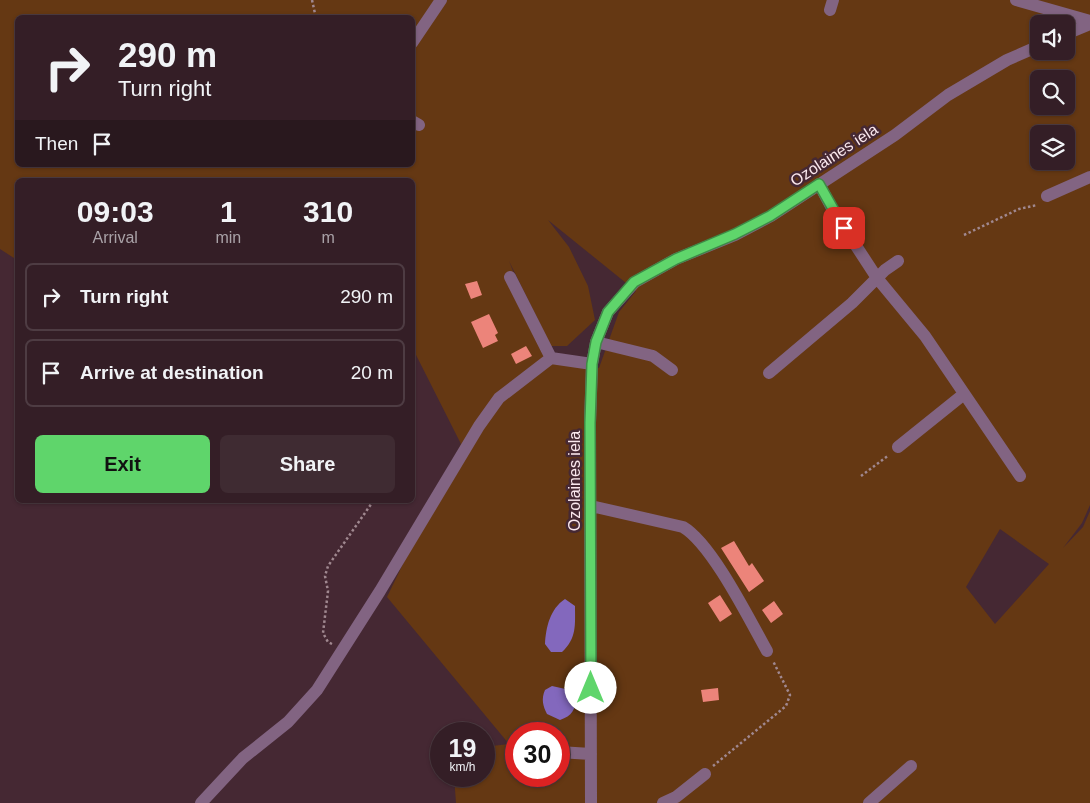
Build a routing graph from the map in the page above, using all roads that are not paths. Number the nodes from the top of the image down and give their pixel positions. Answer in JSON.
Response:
{"nodes":[{"id":1,"x":441,"y":0,"type":"edge"},
{"id":2,"x":1016,"y":0,"type":"edge"},
{"id":3,"x":1090,"y":22,"type":"edge"},
{"id":4,"x":1075,"y":30,"type":"edge"},
{"id":5,"x":415,"y":39,"type":"edge"},
{"id":6,"x":1030,"y":50,"type":"edge"},
{"id":7,"x":1090,"y":177,"type":"edge"},
{"id":8,"x":819,"y":184,"type":"junction"},
{"id":9,"x":1047,"y":196,"type":"road end"},
{"id":10,"x":898,"y":261,"type":"dead end"},
{"id":11,"x":510,"y":277,"type":"dead end"},
{"id":12,"x":877,"y":278,"type":"junction"},
{"id":13,"x":596,"y":342,"type":"junction"},
{"id":14,"x":550,"y":358,"type":"junction"},
{"id":15,"x":592,"y":364,"type":"junction"},
{"id":16,"x":672,"y":370,"type":"dead end"},
{"id":17,"x":769,"y":373,"type":"dead end"},
{"id":18,"x":964,"y":394,"type":"junction"},
{"id":19,"x":898,"y":447,"type":"road end"},
{"id":20,"x":1020,"y":476,"type":"dead end"},
{"id":21,"x":591,"y":506,"type":"junction"},
{"id":22,"x":768,"y":651,"type":"road end"},
{"id":23,"x":570,"y":753,"type":"edge"},
{"id":24,"x":591,"y":754,"type":"junction"},
{"id":25,"x":911,"y":766,"type":"dead end"},
{"id":26,"x":705,"y":774,"type":"road end"},
{"id":27,"x":201,"y":803,"type":"edge"},
{"id":28,"x":591,"y":803,"type":"edge"},
{"id":29,"x":663,"y":803,"type":"edge"},
{"id":30,"x":869,"y":803,"type":"edge"}],
"edges":[{"from":1,"to":5,"type":"street"},
{"from":2,"to":3,"type":"street"},
{"from":3,"to":4,"type":"street"},
{"from":6,"to":8,"type":"street","name":"Ozolaines iela"},
{"from":7,"to":9,"type":"street"},
{"from":8,"to":12,"type":"street"},
{"from":8,"to":13,"type":"street","name":"Ozolaines iela"},
{"from":10,"to":12,"type":"street"},
{"from":11,"to":14,"type":"street"},
{"from":12,"to":17,"type":"street"},
{"from":12,"to":18,"type":"street"},
{"from":13,"to":15,"type":"street","name":"Ozolaines iela"},
{"from":13,"to":16,"type":"street"},
{"from":14,"to":15,"type":"street"},
{"from":14,"to":27,"type":"street"},
{"from":15,"to":21,"type":"street","name":"Ozolaines iela"},
{"from":18,"to":19,"type":"street"},
{"from":18,"to":20,"type":"street"},
{"from":21,"to":22,"type":"street"},
{"from":21,"to":24,"type":"street","name":"Ozolaines iela"},
{"from":23,"to":24,"type":"street"},
{"from":24,"to":28,"type":"street","name":"Ozolaines iela"},
{"from":25,"to":30,"type":"street"},
{"from":26,"to":29,"type":"street"}]}
